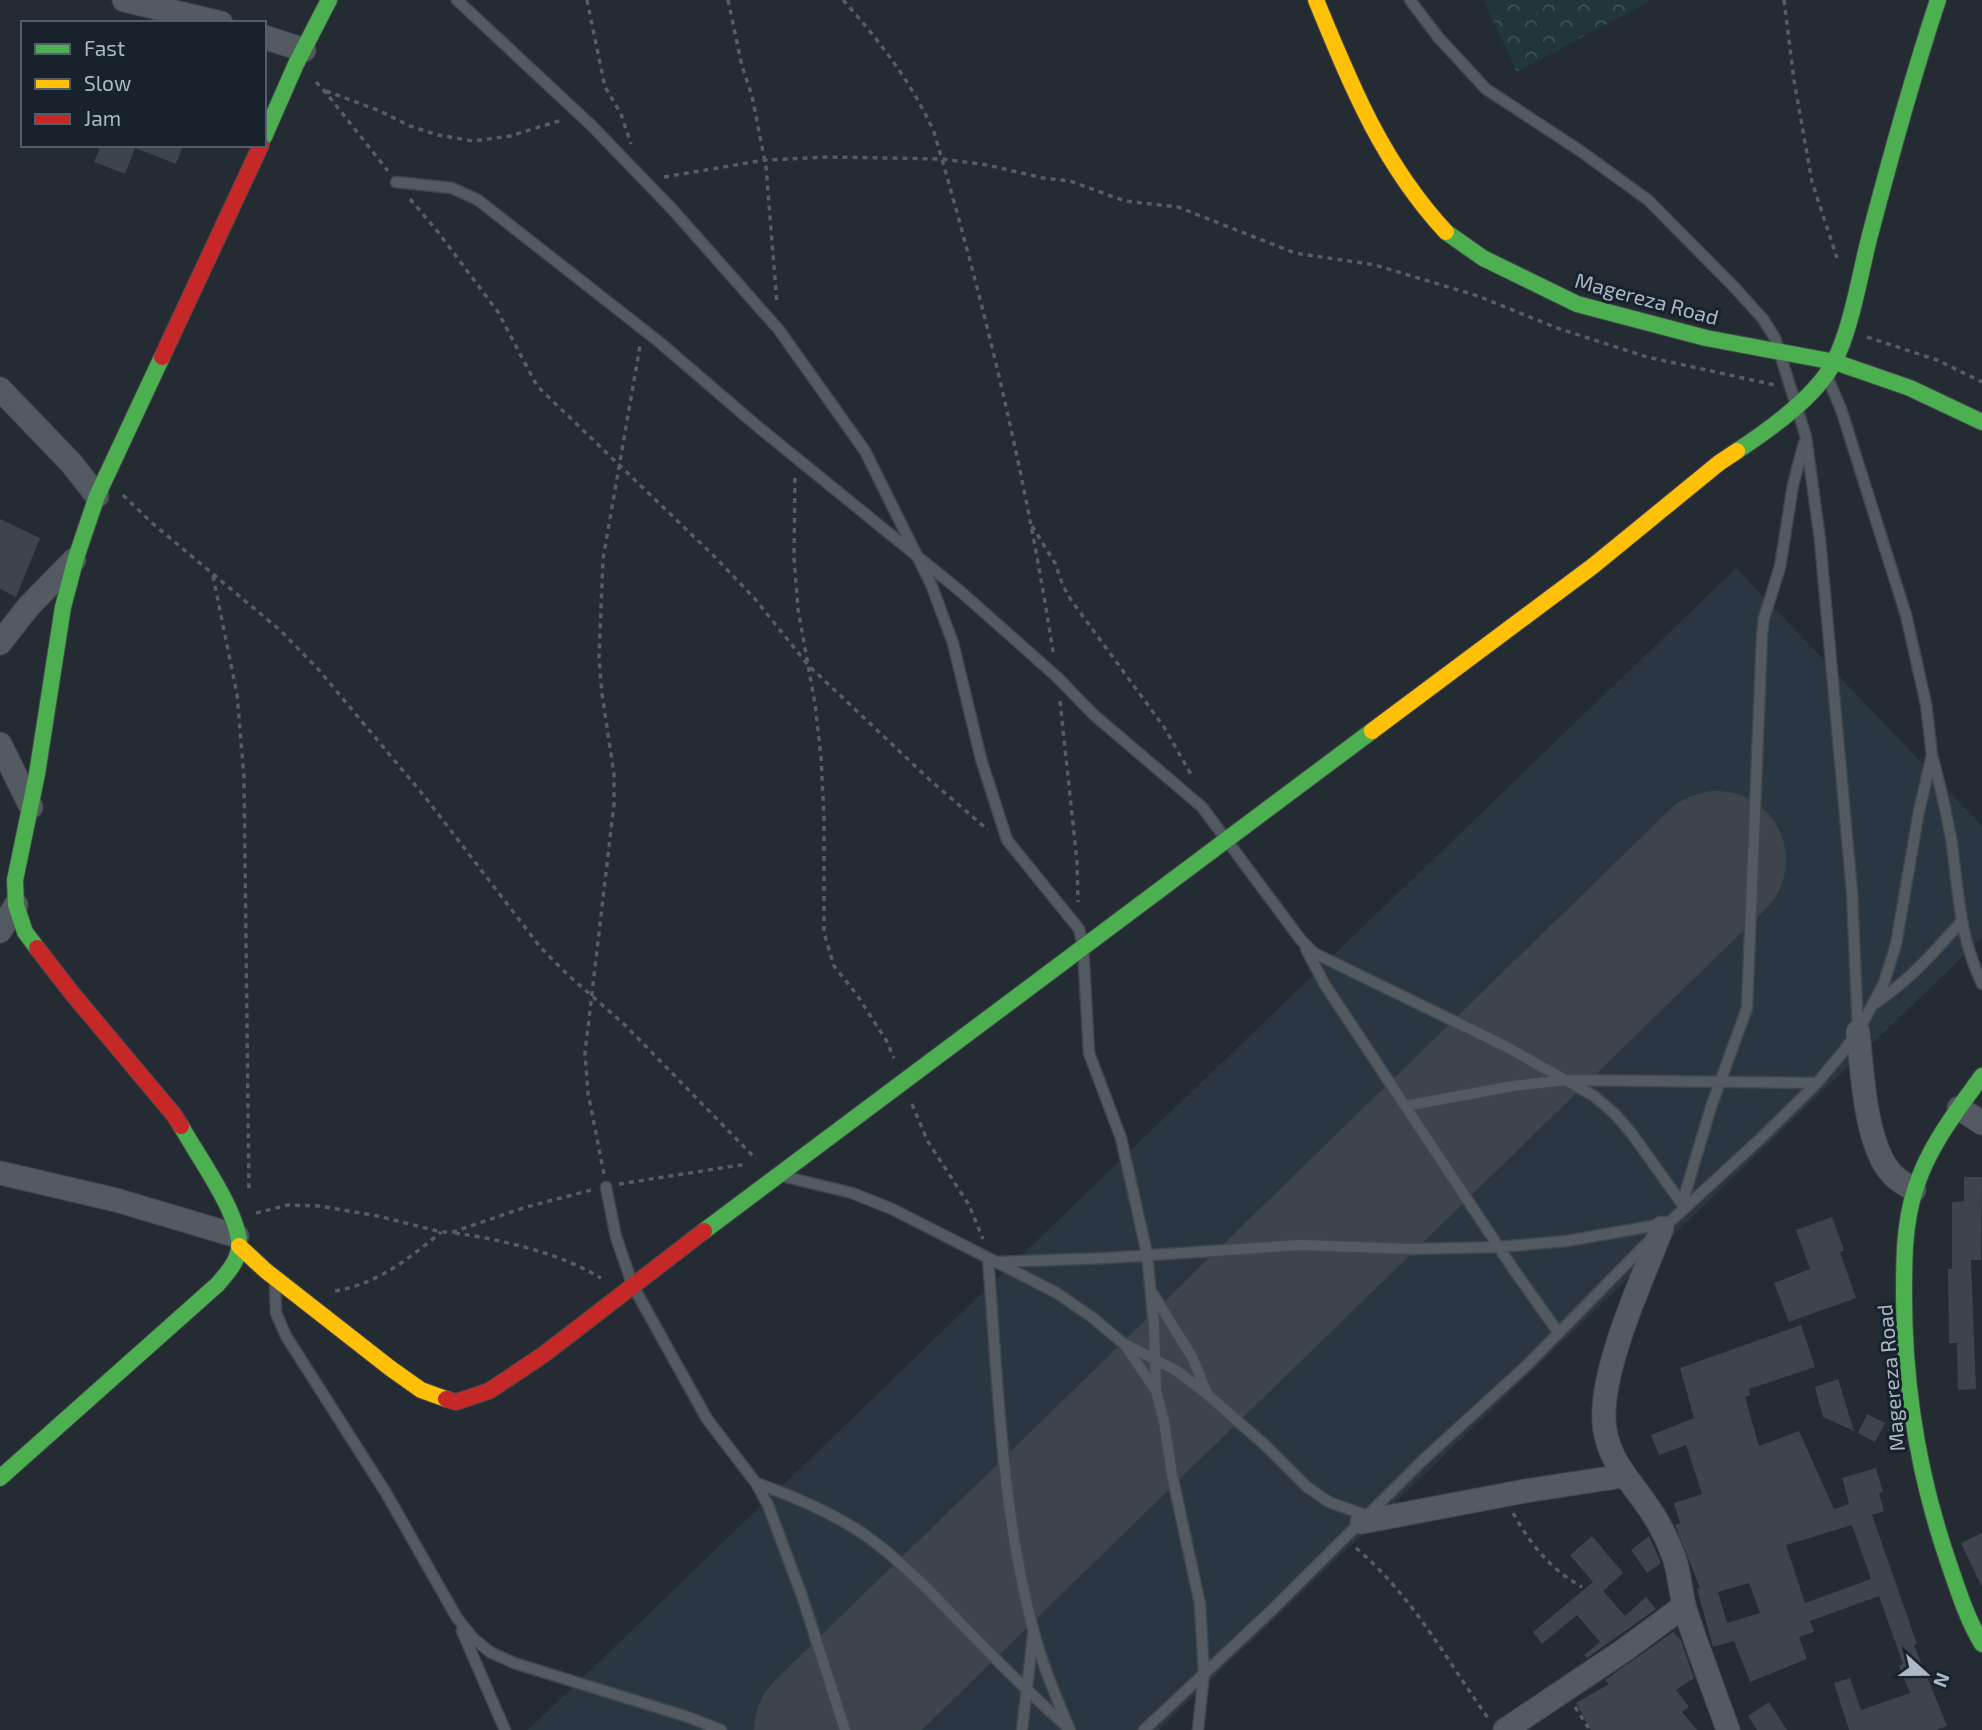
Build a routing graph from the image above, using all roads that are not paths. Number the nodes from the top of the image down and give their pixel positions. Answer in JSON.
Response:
{"nodes":[{"id":1,"x":124,"y":0,"type":"edge"},
{"id":2,"x":329,"y":0,"type":"edge"},
{"id":3,"x":457,"y":0,"type":"edge"},
{"id":4,"x":1316,"y":0,"type":"edge"},
{"id":5,"x":1410,"y":0,"type":"edge"},
{"id":6,"x":1938,"y":0,"type":"edge"},
{"id":7,"x":213,"y":21,"type":"edge"},
{"id":8,"x":266,"y":38,"type":"edge"},
{"id":9,"x":300,"y":57,"type":"junction"},
{"id":10,"x":266,"y":134,"type":"edge"},
{"id":11,"x":260,"y":147,"type":"edge"},
{"id":12,"x":396,"y":182,"type":"road end"},
{"id":13,"x":1780,"y":354,"type":"junction"},
{"id":14,"x":1830,"y":368,"type":"junction"},
{"id":15,"x":0,"y":389,"type":"edge"},
{"id":16,"x":1794,"y":397,"type":"junction"},
{"id":17,"x":1982,"y":422,"type":"edge"},
{"id":18,"x":1806,"y":437,"type":"junction"},
{"id":19,"x":102,"y":487,"type":"junction"},
{"id":20,"x":918,"y":556,"type":"junction"},
{"id":21,"x":76,"y":558,"type":"junction"},
{"id":22,"x":0,"y":643,"type":"edge"},
{"id":23,"x":0,"y":744,"type":"edge"},
{"id":24,"x":1932,"y":755,"type":"junction"},
{"id":25,"x":30,"y":807,"type":"junction"},
{"id":26,"x":1226,"y":839,"type":"junction"},
{"id":27,"x":16,"y":905,"type":"junction"},
{"id":28,"x":1961,"y":922,"type":"junction"},
{"id":29,"x":0,"y":931,"type":"edge"},
{"id":30,"x":1301,"y":940,"type":"junction"},
{"id":31,"x":1083,"y":946,"type":"junction"},
{"id":32,"x":1982,"y":984,"type":"edge"},
{"id":33,"x":1873,"y":1004,"type":"junction"},
{"id":34,"x":1858,"y":1032,"type":"junction"},
{"id":35,"x":1982,"y":1076,"type":"edge"},
{"id":36,"x":1566,"y":1080,"type":"junction"},
{"id":37,"x":1720,"y":1081,"type":"junction"},
{"id":38,"x":1817,"y":1083,"type":"junction"},
{"id":39,"x":1405,"y":1106,"type":"junction"},
{"id":40,"x":1959,"y":1108,"type":"junction"},
{"id":41,"x":1982,"y":1123,"type":"edge"},
{"id":42,"x":0,"y":1173,"type":"edge"},
{"id":43,"x":777,"y":1175,"type":"junction"},
{"id":44,"x":606,"y":1187,"type":"road end"},
{"id":45,"x":1914,"y":1190,"type":"junction"},
{"id":46,"x":1684,"y":1206,"type":"junction"},
{"id":47,"x":1666,"y":1225,"type":"junction"},
{"id":48,"x":237,"y":1234,"type":"junction"},
{"id":49,"x":1499,"y":1247,"type":"junction"},
{"id":50,"x":1147,"y":1254,"type":"junction"},
{"id":51,"x":993,"y":1260,"type":"junction"},
{"id":52,"x":275,"y":1278,"type":"junction"},
{"id":53,"x":629,"y":1289,"type":"junction"},
{"id":54,"x":1152,"y":1291,"type":"junction"},
{"id":55,"x":1558,"y":1332,"type":"junction"},
{"id":56,"x":1124,"y":1344,"type":"junction"},
{"id":57,"x":1154,"y":1359,"type":"junction"},
{"id":58,"x":1156,"y":1391,"type":"junction"},
{"id":59,"x":1208,"y":1395,"type":"junction"},
{"id":60,"x":1623,"y":1476,"type":"junction"},
{"id":61,"x":0,"y":1478,"type":"edge"},
{"id":62,"x":756,"y":1483,"type":"junction"},
{"id":63,"x":1365,"y":1519,"type":"junction"},
{"id":64,"x":1684,"y":1606,"type":"junction"},
{"id":65,"x":457,"y":1618,"type":"junction"},
{"id":66,"x":1034,"y":1632,"type":"junction"},
{"id":67,"x":1982,"y":1644,"type":"edge"},
{"id":68,"x":1204,"y":1673,"type":"junction"},
{"id":69,"x":1026,"y":1691,"type":"junction"},
{"id":70,"x":1498,"y":1725,"type":"edge"},
{"id":71,"x":1069,"y":1729,"type":"edge"},
{"id":72,"x":505,"y":1730,"type":"edge"},
{"id":73,"x":722,"y":1730,"type":"edge"},
{"id":74,"x":845,"y":1730,"type":"edge"},
{"id":75,"x":1022,"y":1730,"type":"edge"},
{"id":76,"x":1144,"y":1730,"type":"edge"},
{"id":77,"x":1198,"y":1730,"type":"edge"},
{"id":78,"x":1728,"y":1730,"type":"edge"}],
"edges":[{"from":1,"to":7,"type":"street"},
{"from":2,"to":9,"type":"street"},
{"from":3,"to":20,"type":"lane"},
{"from":4,"to":13,"type":"street","name":"Magereza Road"},
{"from":5,"to":13,"type":"lane"},
{"from":6,"to":14,"type":"street"},
{"from":8,"to":9,"type":"street"},
{"from":9,"to":10,"type":"street"},
{"from":11,"to":19,"type":"street"},
{"from":12,"to":20,"type":"lane"},
{"from":13,"to":14,"type":"street","name":"Magereza Road"},
{"from":13,"to":16,"type":"lane"},
{"from":14,"to":16,"type":"street"},
{"from":14,"to":17,"type":"street","name":"Magereza Road"},
{"from":14,"to":24,"type":"lane"},
{"from":15,"to":19,"type":"street"},
{"from":16,"to":18,"type":"lane"},
{"from":16,"to":26,"type":"street"},
{"from":18,"to":34,"type":"lane"},
{"from":18,"to":37,"type":"lane"},
{"from":19,"to":21,"type":"street"},
{"from":20,"to":26,"type":"lane"},
{"from":20,"to":31,"type":"lane"},
{"from":21,"to":22,"type":"street"},
{"from":21,"to":25,"type":"street"},
{"from":23,"to":25,"type":"street"},
{"from":24,"to":28,"type":"lane"},
{"from":24,"to":33,"type":"lane"},
{"from":25,"to":27,"type":"street"},
{"from":26,"to":30,"type":"lane"},
{"from":26,"to":31,"type":"street"},
{"from":27,"to":29,"type":"street"},
{"from":27,"to":48,"type":"street"},
{"from":28,"to":32,"type":"lane"},
{"from":28,"to":33,"type":"lane"},
{"from":30,"to":36,"type":"lane"},
{"from":30,"to":39,"type":"lane"},
{"from":31,"to":43,"type":"street"},
{"from":31,"to":50,"type":"lane"},
{"from":33,"to":34,"type":"lane"},
{"from":34,"to":38,"type":"lane"},
{"from":34,"to":45,"type":"street"},
{"from":35,"to":40,"type":"street","name":"Magereza Road"},
{"from":36,"to":37,"type":"lane"},
{"from":36,"to":39,"type":"lane"},
{"from":36,"to":46,"type":"lane"},
{"from":37,"to":38,"type":"lane"},
{"from":37,"to":46,"type":"lane"},
{"from":38,"to":46,"type":"lane"},
{"from":39,"to":49,"type":"lane"},
{"from":40,"to":41,"type":"street"},
{"from":40,"to":45,"type":"street","name":"Magereza Road"},
{"from":42,"to":48,"type":"street"},
{"from":43,"to":51,"type":"lane"},
{"from":43,"to":53,"type":"street"},
{"from":44,"to":53,"type":"lane"},
{"from":45,"to":67,"type":"street","name":"Magereza Road"},
{"from":46,"to":47,"type":"lane"},
{"from":47,"to":49,"type":"lane"},
{"from":47,"to":55,"type":"lane"},
{"from":47,"to":60,"type":"street"},
{"from":48,"to":52,"type":"street"},
{"from":48,"to":61,"type":"street"},
{"from":49,"to":50,"type":"lane"},
{"from":49,"to":55,"type":"lane"},
{"from":50,"to":51,"type":"lane"},
{"from":50,"to":54,"type":"lane"},
{"from":51,"to":56,"type":"lane"},
{"from":51,"to":66,"type":"lane"},
{"from":52,"to":53,"type":"street"},
{"from":52,"to":65,"type":"lane"},
{"from":53,"to":62,"type":"lane"},
{"from":54,"to":57,"type":"lane"},
{"from":54,"to":59,"type":"lane"},
{"from":55,"to":63,"type":"lane"},
{"from":56,"to":57,"type":"lane"},
{"from":56,"to":58,"type":"lane"},
{"from":57,"to":58,"type":"lane"},
{"from":57,"to":59,"type":"lane"},
{"from":58,"to":68,"type":"lane"},
{"from":59,"to":63,"type":"lane"},
{"from":60,"to":63,"type":"street"},
{"from":60,"to":64,"type":"street"},
{"from":62,"to":69,"type":"lane"},
{"from":62,"to":74,"type":"lane"},
{"from":63,"to":68,"type":"lane"},
{"from":64,"to":70,"type":"street"},
{"from":64,"to":78,"type":"street"},
{"from":65,"to":72,"type":"lane"},
{"from":65,"to":73,"type":"lane"},
{"from":66,"to":69,"type":"lane"},
{"from":66,"to":71,"type":"lane"},
{"from":68,"to":76,"type":"lane"},
{"from":68,"to":77,"type":"lane"},
{"from":69,"to":71,"type":"lane"},
{"from":69,"to":75,"type":"lane"}]}
